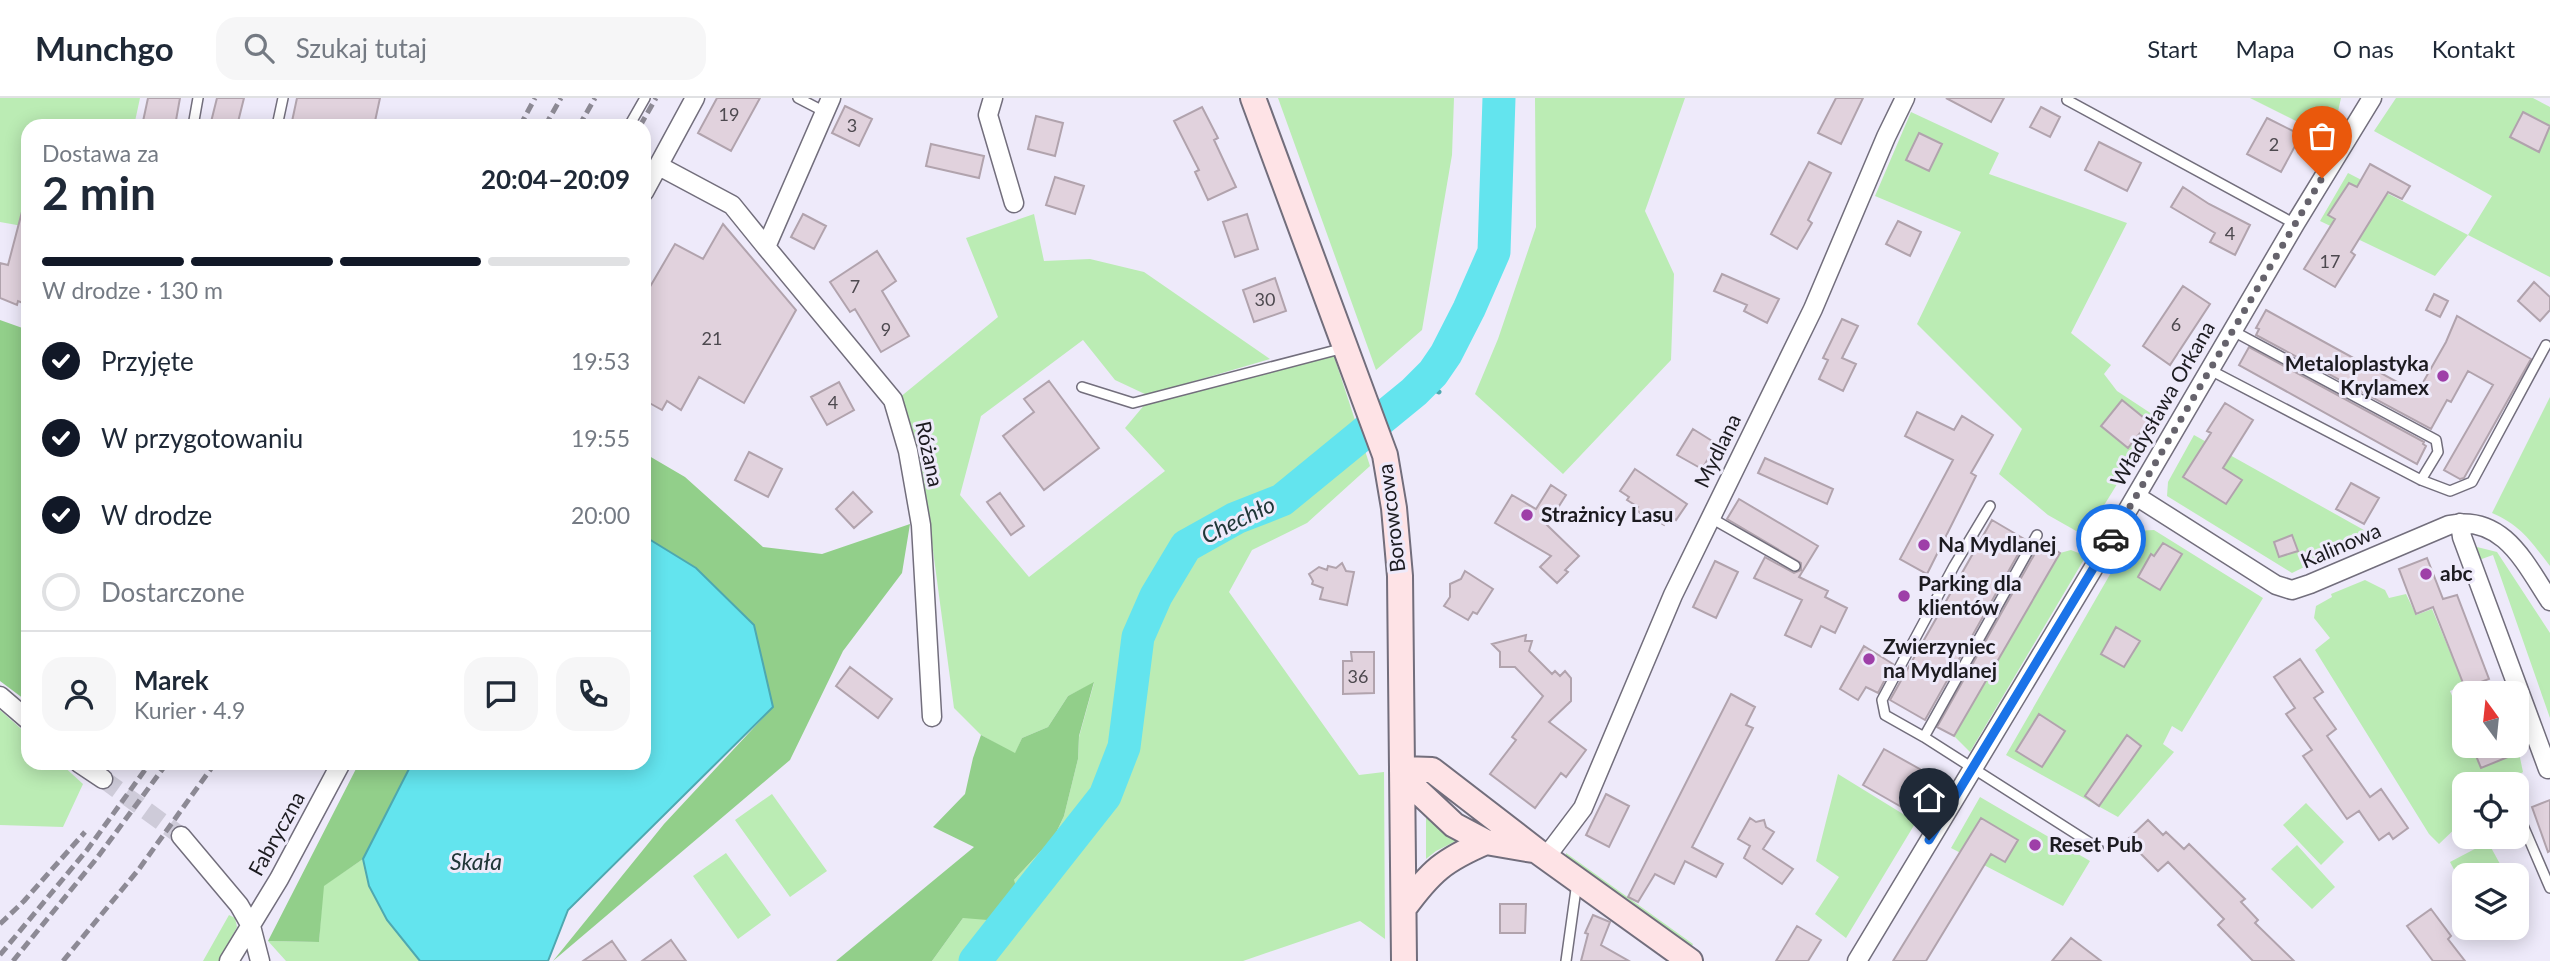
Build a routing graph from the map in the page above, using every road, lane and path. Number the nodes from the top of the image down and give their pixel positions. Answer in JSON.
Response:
{"nodes":[{"id":1,"x":198,"y":98,"type":"edge"},
{"id":2,"x":283,"y":98,"type":"edge"},
{"id":3,"x":645,"y":98,"type":"edge"},
{"id":4,"x":695,"y":98,"type":"edge"},
{"id":5,"x":798,"y":98,"type":"edge"},
{"id":6,"x":993,"y":98,"type":"edge"},
{"id":7,"x":1253,"y":98,"type":"edge"},
{"id":8,"x":1905,"y":98,"type":"edge"},
{"id":9,"x":2372,"y":98,"type":"edge"},
{"id":10,"x":2067,"y":100,"type":"dead end"},
{"id":11,"x":828,"y":105,"type":"edge"},
{"id":12,"x":194,"y":119,"type":"edge"},
{"id":13,"x":278,"y":119,"type":"edge"},
{"id":14,"x":633,"y":119,"type":"edge"},
{"id":15,"x":659,"y":166,"type":"junction"},
{"id":16,"x":651,"y":180,"type":"edge"},
{"id":17,"x":1014,"y":203,"type":"dead end"},
{"id":18,"x":2295,"y":224,"type":"junction"},
{"id":19,"x":766,"y":247,"type":"junction"},
{"id":20,"x":2233,"y":331,"type":"junction"},
{"id":21,"x":2546,"y":345,"type":"dead end"},
{"id":22,"x":1345,"y":347,"type":"junction"},
{"id":23,"x":2210,"y":370,"type":"junction"},
{"id":24,"x":1082,"y":387,"type":"dead end"},
{"id":25,"x":2421,"y":480,"type":"junction"},
{"id":26,"x":2136,"y":496,"type":"junction"},
{"id":27,"x":1990,"y":506,"type":"dead end"},
{"id":28,"x":1710,"y":519,"type":"junction"},
{"id":29,"x":2460,"y":523,"type":"junction"},
{"id":30,"x":2038,"y":535,"type":"dead end"},
{"id":31,"x":1795,"y":566,"type":"dead end"},
{"id":32,"x":2550,"y":601,"type":"edge"},
{"id":33,"x":0,"y":696,"type":"edge"},
{"id":34,"x":21,"y":714,"type":"edge"},
{"id":35,"x":932,"y":717,"type":"dead end"},
{"id":36,"x":1402,"y":737,"type":"junction"},
{"id":37,"x":1924,"y":737,"type":"junction"},
{"id":38,"x":1972,"y":768,"type":"junction"},
{"id":39,"x":2549,"y":769,"type":"edge"},
{"id":40,"x":90,"y":770,"type":"edge"},
{"id":41,"x":337,"y":770,"type":"edge"},
{"id":42,"x":1432,"y":770,"type":"junction"},
{"id":43,"x":1403,"y":774,"type":"junction"},
{"id":44,"x":103,"y":779,"type":"tunnel mouth"},
{"id":45,"x":181,"y":836,"type":"tunnel mouth"},
{"id":46,"x":2529,"y":839,"type":"edge"},
{"id":47,"x":1486,"y":842,"type":"junction"},
{"id":48,"x":2098,"y":848,"type":"dead end"},
{"id":49,"x":1541,"y":854,"type":"junction"},
{"id":50,"x":1578,"y":880,"type":"junction"},
{"id":51,"x":2550,"y":888,"type":"edge"},
{"id":52,"x":1404,"y":908,"type":"junction"},
{"id":53,"x":251,"y":926,"type":"junction"},
{"id":54,"x":229,"y":961,"type":"edge"},
{"id":55,"x":260,"y":961,"type":"edge"},
{"id":56,"x":1404,"y":961,"type":"edge"},
{"id":57,"x":1566,"y":961,"type":"edge"},
{"id":58,"x":1690,"y":961,"type":"edge"},
{"id":59,"x":1857,"y":961,"type":"edge"}],
"edges":[{"from":1,"to":12,"type":"lane"},
{"from":2,"to":13,"type":"lane"},
{"from":3,"to":14,"type":"lane"},
{"from":4,"to":15,"type":"street"},
{"from":5,"to":11,"type":"lane"},
{"from":6,"to":17,"type":"street"},
{"from":7,"to":22,"type":"street","name":"Borowcowa"},
{"from":8,"to":28,"type":"street","name":"Mydlana"},
{"from":9,"to":18,"type":"street","name":"Władysława Orkana"},
{"from":10,"to":18,"type":"lane"},
{"from":11,"to":19,"type":"street"},
{"from":15,"to":16,"type":"street"},
{"from":15,"to":19,"type":"street","name":"Różana"},
{"from":18,"to":20,"type":"street","name":"Władysława Orkana"},
{"from":19,"to":35,"type":"street","name":"Różana"},
{"from":20,"to":23,"type":"street","name":"Władysława Orkana"},
{"from":20,"to":25,"type":"lane"},
{"from":21,"to":25,"type":"lane"},
{"from":22,"to":24,"type":"lane"},
{"from":22,"to":36,"type":"street","name":"Borowcowa"},
{"from":23,"to":25,"type":"lane"},
{"from":23,"to":26,"type":"street","name":"Władysława Orkana"},
{"from":26,"to":29,"type":"street","name":"Kalinowa"},
{"from":26,"to":38,"type":"street","name":"Władysława Orkana"},
{"from":27,"to":37,"type":"lane"},
{"from":28,"to":31,"type":"lane"},
{"from":28,"to":49,"type":"street","name":"Mydlana"},
{"from":29,"to":32,"type":"street"},
{"from":29,"to":39,"type":"street"},
{"from":30,"to":37,"type":"lane"},
{"from":33,"to":34,"type":"street"},
{"from":36,"to":42,"type":"street"},
{"from":36,"to":43,"type":"street","name":"Borowcowa"},
{"from":37,"to":38,"type":"lane"},
{"from":38,"to":48,"type":"lane"},
{"from":38,"to":59,"type":"street","name":"Władysława Orkana"},
{"from":40,"to":44,"type":"street"},
{"from":41,"to":53,"type":"street","name":"Fabryczna"},
{"from":42,"to":43,"type":"street"},
{"from":42,"to":49,"type":"street"},
{"from":43,"to":47,"type":"street"},
{"from":43,"to":52,"type":"street","name":"Borowcowa"},
{"from":45,"to":53,"type":"street"},
{"from":46,"to":51,"type":"lane"},
{"from":47,"to":49,"type":"street"},
{"from":47,"to":52,"type":"street"},
{"from":49,"to":50,"type":"street"},
{"from":50,"to":57,"type":"lane"},
{"from":50,"to":58,"type":"street"},
{"from":52,"to":56,"type":"street","name":"Borowcowa"},
{"from":53,"to":54,"type":"street","name":"Fabryczna"},
{"from":53,"to":55,"type":"street"}]}
